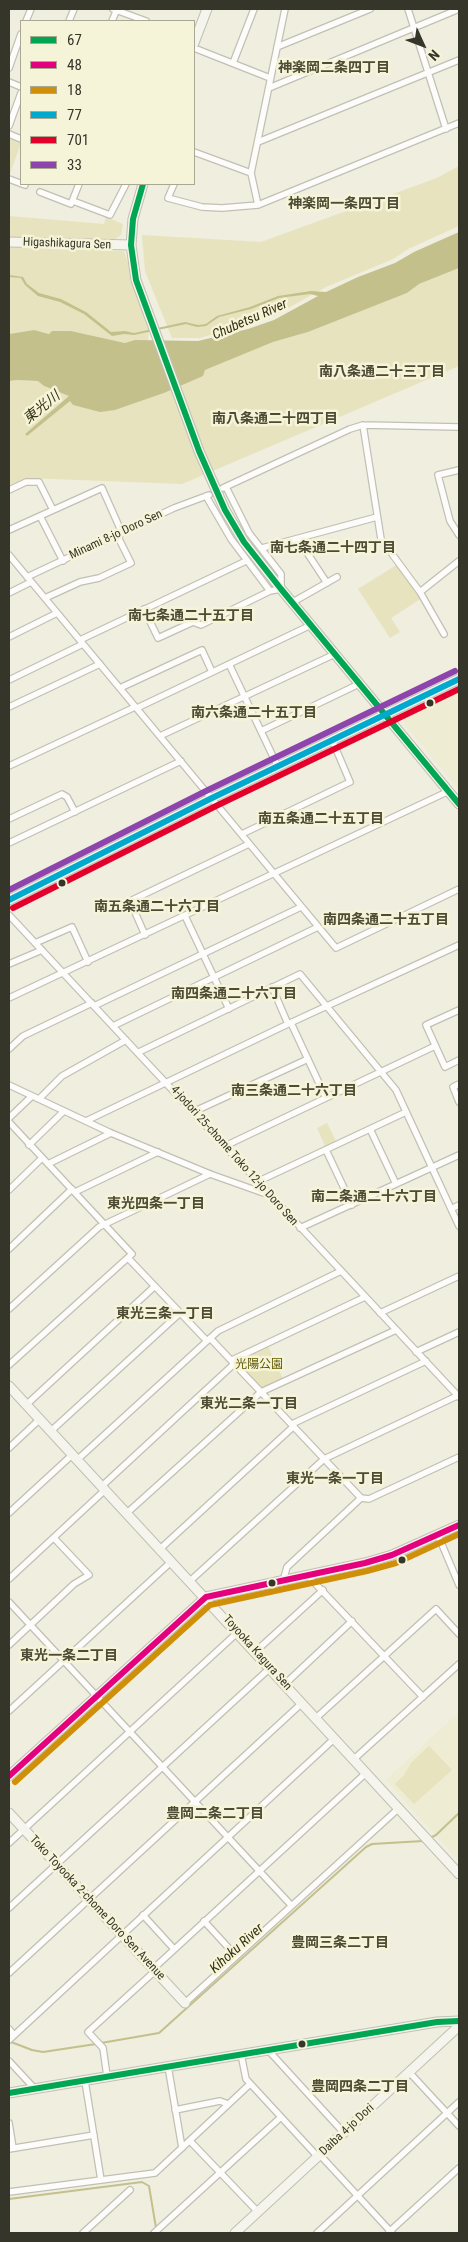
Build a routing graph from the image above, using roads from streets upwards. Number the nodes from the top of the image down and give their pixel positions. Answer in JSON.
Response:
{"nodes":[{"id":1,"x":115,"y":9,"type":"edge"},
{"id":2,"x":207,"y":9,"type":"edge"},
{"id":3,"x":254,"y":9,"type":"edge"},
{"id":4,"x":276,"y":9,"type":"edge"},
{"id":5,"x":370,"y":9,"type":"edge"},
{"id":6,"x":408,"y":9,"type":"edge"},
{"id":7,"x":459,"y":9,"type":"edge"},
{"id":8,"x":284,"y":10,"type":"edge"},
{"id":9,"x":143,"y":20,"type":"edge"},
{"id":10,"x":415,"y":28,"type":"junction"},
{"id":11,"x":20,"y":37,"type":"edge"},
{"id":12,"x":195,"y":40,"type":"edge"},
{"id":13,"x":195,"y":44,"type":"edge"},
{"id":14,"x":277,"y":47,"type":"junction"},
{"id":15,"x":459,"y":60,"type":"edge"},
{"id":16,"x":233,"y":63,"type":"junction"},
{"id":17,"x":9,"y":68,"type":"edge"},
{"id":18,"x":429,"y":73,"type":"junction"},
{"id":19,"x":270,"y":78,"type":"junction"},
{"id":20,"x":269,"y":88,"type":"junction"},
{"id":21,"x":20,"y":96,"type":"edge"},
{"id":22,"x":459,"y":124,"type":"edge"},
{"id":23,"x":9,"y":126,"type":"edge"},
{"id":24,"x":446,"y":129,"type":"junction"},
{"id":25,"x":258,"y":142,"type":"junction"},
{"id":26,"x":195,"y":152,"type":"edge"},
{"id":27,"x":252,"y":173,"type":"junction"},
{"id":28,"x":79,"y":185,"type":"edge"},
{"id":29,"x":125,"y":185,"type":"edge"},
{"id":30,"x":142,"y":185,"type":"edge"},
{"id":31,"x":174,"y":185,"type":"edge"},
{"id":32,"x":40,"y":192,"type":"dead end"},
{"id":33,"x":72,"y":201,"type":"junction"},
{"id":34,"x":258,"y":205,"type":"junction"},
{"id":35,"x":9,"y":242,"type":"edge"},
{"id":36,"x":130,"y":246,"type":"junction"},
{"id":37,"x":362,"y":425,"type":"junction"},
{"id":38,"x":459,"y":428,"type":"edge"},
{"id":39,"x":459,"y":470,"type":"edge"},
{"id":40,"x":9,"y":490,"type":"edge"},
{"id":41,"x":53,"y":510,"type":"junction"},
{"id":42,"x":40,"y":516,"type":"junction"},
{"id":43,"x":377,"y":517,"type":"junction"},
{"id":44,"x":9,"y":530,"type":"edge"},
{"id":45,"x":119,"y":534,"type":"junction"},
{"id":46,"x":459,"y":535,"type":"edge"},
{"id":47,"x":298,"y":539,"type":"junction"},
{"id":48,"x":262,"y":548,"type":"junction"},
{"id":49,"x":9,"y":555,"type":"edge"},
{"id":50,"x":246,"y":560,"type":"junction"},
{"id":51,"x":459,"y":560,"type":"edge"},
{"id":52,"x":62,"y":561,"type":"junction"},
{"id":53,"x":337,"y":577,"type":"dead end"},
{"id":54,"x":29,"y":580,"type":"junction"},
{"id":55,"x":327,"y":583,"type":"junction"},
{"id":56,"x":281,"y":589,"type":"junction"},
{"id":57,"x":270,"y":591,"type":"junction"},
{"id":58,"x":420,"y":592,"type":"junction"},
{"id":59,"x":9,"y":593,"type":"edge"},
{"id":60,"x":45,"y":598,"type":"junction"},
{"id":61,"x":293,"y":602,"type":"junction"},
{"id":62,"x":144,"y":609,"type":"junction"},
{"id":63,"x":57,"y":613,"type":"junction"},
{"id":64,"x":311,"y":625,"type":"junction"},
{"id":65,"x":444,"y":634,"type":"dead end"},
{"id":66,"x":9,"y":637,"type":"edge"},
{"id":67,"x":82,"y":642,"type":"junction"},
{"id":68,"x":335,"y":654,"type":"junction"},
{"id":69,"x":100,"y":664,"type":"junction"},
{"id":70,"x":229,"y":664,"type":"junction"},
{"id":71,"x":212,"y":672,"type":"junction"},
{"id":72,"x":9,"y":680,"type":"edge"},
{"id":73,"x":459,"y":680,"type":"edge"},
{"id":74,"x":359,"y":684,"type":"junction"},
{"id":75,"x":120,"y":688,"type":"junction"},
{"id":76,"x":245,"y":698,"type":"junction"},
{"id":77,"x":9,"y":707,"type":"edge"},
{"id":78,"x":136,"y":708,"type":"junction"},
{"id":79,"x":385,"y":715,"type":"junction"},
{"id":80,"x":261,"y":731,"type":"junction"},
{"id":81,"x":160,"y":736,"type":"junction"},
{"id":82,"x":333,"y":742,"type":"junction"},
{"id":83,"x":181,"y":761,"type":"junction"},
{"id":84,"x":9,"y":766,"type":"edge"},
{"id":85,"x":278,"y":767,"type":"junction"},
{"id":86,"x":449,"y":791,"type":"junction"},
{"id":87,"x":212,"y":798,"type":"junction"},
{"id":88,"x":459,"y":804,"type":"edge"},
{"id":89,"x":75,"y":812,"type":"junction"},
{"id":90,"x":9,"y":819,"type":"edge"},
{"id":91,"x":242,"y":834,"type":"junction"},
{"id":92,"x":9,"y":843,"type":"edge"},
{"id":93,"x":249,"y":844,"type":"junction"},
{"id":94,"x":274,"y":875,"type":"junction"},
{"id":95,"x":459,"y":889,"type":"edge"},
{"id":96,"x":9,"y":900,"type":"edge"},
{"id":97,"x":301,"y":907,"type":"junction"},
{"id":98,"x":9,"y":915,"type":"edge"},
{"id":99,"x":185,"y":916,"type":"junction"},
{"id":100,"x":318,"y":927,"type":"junction"},
{"id":101,"x":145,"y":935,"type":"junction"},
{"id":102,"x":35,"y":943,"type":"junction"},
{"id":103,"x":459,"y":945,"type":"edge"},
{"id":104,"x":42,"y":950,"type":"junction"},
{"id":105,"x":202,"y":954,"type":"junction"},
{"id":106,"x":88,"y":962,"type":"junction"},
{"id":107,"x":9,"y":964,"type":"edge"},
{"id":108,"x":64,"y":973,"type":"junction"},
{"id":109,"x":213,"y":976,"type":"junction"},
{"id":110,"x":272,"y":988,"type":"junction"},
{"id":111,"x":9,"y":998,"type":"edge"},
{"id":112,"x":93,"y":1005,"type":"junction"},
{"id":113,"x":327,"y":1007,"type":"junction"},
{"id":114,"x":229,"y":1009,"type":"junction"},
{"id":115,"x":459,"y":1010,"type":"edge"},
{"id":116,"x":290,"y":1023,"type":"junction"},
{"id":117,"x":113,"y":1026,"type":"junction"},
{"id":118,"x":126,"y":1040,"type":"junction"},
{"id":119,"x":435,"y":1046,"type":"junction"},
{"id":120,"x":9,"y":1048,"type":"edge"},
{"id":121,"x":139,"y":1052,"type":"junction"},
{"id":122,"x":308,"y":1059,"type":"junction"},
{"id":123,"x":459,"y":1060,"type":"edge"},
{"id":124,"x":381,"y":1072,"type":"junction"},
{"id":125,"x":166,"y":1082,"type":"junction"},
{"id":126,"x":459,"y":1084,"type":"edge"},
{"id":127,"x":9,"y":1085,"type":"edge"},
{"id":128,"x":32,"y":1096,"type":"junction"},
{"id":129,"x":326,"y":1098,"type":"junction"},
{"id":130,"x":39,"y":1099,"type":"junction"},
{"id":131,"x":459,"y":1102,"type":"edge"},
{"id":132,"x":64,"y":1111,"type":"junction"},
{"id":133,"x":193,"y":1112,"type":"junction"},
{"id":134,"x":406,"y":1112,"type":"junction"},
{"id":135,"x":9,"y":1120,"type":"edge"},
{"id":136,"x":86,"y":1122,"type":"junction"},
{"id":137,"x":370,"y":1129,"type":"junction"},
{"id":138,"x":111,"y":1133,"type":"junction"},
{"id":139,"x":29,"y":1144,"type":"junction"},
{"id":140,"x":225,"y":1146,"type":"junction"},
{"id":141,"x":326,"y":1150,"type":"junction"},
{"id":142,"x":158,"y":1152,"type":"junction"},
{"id":143,"x":459,"y":1155,"type":"edge"},
{"id":144,"x":42,"y":1158,"type":"junction"},
{"id":145,"x":48,"y":1164,"type":"junction"},
{"id":146,"x":432,"y":1167,"type":"junction"},
{"id":147,"x":210,"y":1174,"type":"junction"},
{"id":148,"x":259,"y":1182,"type":"junction"},
{"id":149,"x":396,"y":1184,"type":"junction"},
{"id":150,"x":9,"y":1190,"type":"edge"},
{"id":151,"x":74,"y":1190,"type":"junction"},
{"id":152,"x":273,"y":1196,"type":"junction"},
{"id":153,"x":352,"y":1205,"type":"junction"},
{"id":154,"x":459,"y":1205,"type":"edge"},
{"id":155,"x":451,"y":1209,"type":"junction"},
{"id":156,"x":105,"y":1224,"type":"junction"},
{"id":157,"x":459,"y":1226,"type":"edge"},
{"id":158,"x":300,"y":1228,"type":"junction"},
{"id":159,"x":9,"y":1248,"type":"edge"},
{"id":160,"x":128,"y":1258,"type":"junction"},
{"id":161,"x":341,"y":1271,"type":"junction"},
{"id":162,"x":459,"y":1276,"type":"edge"},
{"id":163,"x":155,"y":1286,"type":"junction"},
{"id":164,"x":365,"y":1297,"type":"junction"},
{"id":165,"x":9,"y":1309,"type":"edge"},
{"id":166,"x":180,"y":1313,"type":"junction"},
{"id":167,"x":380,"y":1313,"type":"junction"},
{"id":168,"x":396,"y":1330,"type":"junction"},
{"id":169,"x":459,"y":1332,"type":"edge"},
{"id":170,"x":208,"y":1339,"type":"junction"},
{"id":171,"x":416,"y":1352,"type":"junction"},
{"id":172,"x":426,"y":1361,"type":"junction"},
{"id":173,"x":233,"y":1362,"type":"junction"},
{"id":174,"x":9,"y":1365,"type":"edge"},
{"id":175,"x":9,"y":1386,"type":"edge"},
{"id":176,"x":261,"y":1392,"type":"junction"},
{"id":177,"x":459,"y":1396,"type":"edge"},
{"id":178,"x":26,"y":1405,"type":"junction"},
{"id":179,"x":40,"y":1419,"type":"junction"},
{"id":180,"x":293,"y":1425,"type":"junction"},
{"id":181,"x":51,"y":1431,"type":"junction"},
{"id":182,"x":9,"y":1448,"type":"edge"},
{"id":183,"x":75,"y":1457,"type":"junction"},
{"id":184,"x":459,"y":1457,"type":"edge"},
{"id":185,"x":324,"y":1459,"type":"junction"},
{"id":186,"x":103,"y":1488,"type":"junction"},
{"id":187,"x":361,"y":1498,"type":"junction"},
{"id":188,"x":9,"y":1513,"type":"edge"},
{"id":189,"x":126,"y":1513,"type":"junction"},
{"id":190,"x":459,"y":1525,"type":"edge"},
{"id":191,"x":438,"y":1535,"type":"junction"},
{"id":192,"x":54,"y":1538,"type":"junction"},
{"id":193,"x":160,"y":1549,"type":"junction"},
{"id":194,"x":172,"y":1561,"type":"junction"},
{"id":195,"x":308,"y":1576,"type":"junction"},
{"id":196,"x":9,"y":1579,"type":"edge"},
{"id":197,"x":190,"y":1581,"type":"junction"},
{"id":198,"x":283,"y":1581,"type":"junction"},
{"id":199,"x":459,"y":1585,"type":"edge"},
{"id":200,"x":323,"y":1590,"type":"junction"},
{"id":201,"x":206,"y":1597,"type":"junction"},
{"id":202,"x":9,"y":1602,"type":"edge"},
{"id":203,"x":352,"y":1621,"type":"junction"},
{"id":204,"x":30,"y":1625,"type":"junction"},
{"id":205,"x":238,"y":1632,"type":"junction"},
{"id":206,"x":459,"y":1634,"type":"edge"},
{"id":207,"x":9,"y":1645,"type":"edge"},
{"id":208,"x":255,"y":1652,"type":"junction"},
{"id":209,"x":384,"y":1656,"type":"junction"},
{"id":210,"x":63,"y":1661,"type":"junction"},
{"id":211,"x":459,"y":1664,"type":"edge"},
{"id":212,"x":270,"y":1668,"type":"junction"},
{"id":213,"x":284,"y":1684,"type":"junction"},
{"id":214,"x":96,"y":1697,"type":"junction"},
{"id":215,"x":423,"y":1697,"type":"junction"},
{"id":216,"x":302,"y":1703,"type":"junction"},
{"id":217,"x":9,"y":1711,"type":"edge"},
{"id":218,"x":316,"y":1718,"type":"junction"},
{"id":219,"x":130,"y":1731,"type":"junction"},
{"id":220,"x":335,"y":1738,"type":"junction"},
{"id":221,"x":354,"y":1759,"type":"junction"},
{"id":222,"x":163,"y":1767,"type":"junction"},
{"id":223,"x":367,"y":1772,"type":"junction"},
{"id":224,"x":9,"y":1776,"type":"edge"},
{"id":225,"x":195,"y":1802,"type":"junction"},
{"id":226,"x":399,"y":1808,"type":"junction"},
{"id":227,"x":9,"y":1813,"type":"edge"},
{"id":228,"x":23,"y":1829,"type":"junction"},
{"id":229,"x":228,"y":1837,"type":"junction"},
{"id":230,"x":9,"y":1842,"type":"edge"},
{"id":231,"x":56,"y":1865,"type":"junction"},
{"id":232,"x":259,"y":1870,"type":"junction"},
{"id":233,"x":459,"y":1874,"type":"edge"},
{"id":234,"x":89,"y":1900,"type":"junction"},
{"id":235,"x":291,"y":1905,"type":"junction"},
{"id":236,"x":9,"y":1908,"type":"edge"},
{"id":237,"x":143,"y":1915,"type":"junction"},
{"id":238,"x":204,"y":1921,"type":"junction"},
{"id":239,"x":122,"y":1935,"type":"junction"},
{"id":240,"x":174,"y":1949,"type":"junction"},
{"id":241,"x":236,"y":1956,"type":"junction"},
{"id":242,"x":154,"y":1970,"type":"junction"},
{"id":243,"x":9,"y":1974,"type":"edge"},
{"id":244,"x":184,"y":2003,"type":"joint"},
{"id":245,"x":459,"y":2021,"type":"edge"},
{"id":246,"x":459,"y":2026,"type":"edge"},
{"id":247,"x":9,"y":2029,"type":"edge"},
{"id":248,"x":11,"y":2037,"type":"edge"},
{"id":249,"x":268,"y":2050,"type":"junction"},
{"id":250,"x":241,"y":2054,"type":"junction"},
{"id":251,"x":9,"y":2061,"type":"edge"},
{"id":252,"x":168,"y":2066,"type":"junction"},
{"id":253,"x":410,"y":2072,"type":"junction"},
{"id":254,"x":107,"y":2076,"type":"junction"},
{"id":255,"x":85,"y":2081,"type":"junction"},
{"id":256,"x":248,"y":2081,"type":"junction"},
{"id":257,"x":35,"y":2088,"type":"junction"},
{"id":258,"x":9,"y":2093,"type":"edge"},
{"id":259,"x":459,"y":2102,"type":"edge"},
{"id":260,"x":228,"y":2104,"type":"junction"},
{"id":261,"x":175,"y":2110,"type":"junction"},
{"id":262,"x":447,"y":2114,"type":"junction"},
{"id":263,"x":281,"y":2117,"type":"junction"},
{"id":264,"x":9,"y":2123,"type":"edge"},
{"id":265,"x":459,"y":2126,"type":"edge"},
{"id":266,"x":344,"y":2133,"type":"junction"},
{"id":267,"x":94,"y":2135,"type":"junction"},
{"id":268,"x":190,"y":2141,"type":"junction"},
{"id":269,"x":182,"y":2148,"type":"junction"},
{"id":270,"x":11,"y":2149,"type":"edge"},
{"id":271,"x":319,"y":2156,"type":"junction"},
{"id":272,"x":459,"y":2168,"type":"edge"},
{"id":273,"x":220,"y":2172,"type":"junction"},
{"id":274,"x":101,"y":2180,"type":"junction"},
{"id":275,"x":130,"y":2190,"type":"dead end"},
{"id":276,"x":9,"y":2192,"type":"edge"},
{"id":277,"x":358,"y":2195,"type":"junction"},
{"id":278,"x":258,"y":2212,"type":"junction"},
{"id":279,"x":157,"y":2231,"type":"edge"},
{"id":280,"x":390,"y":2232,"type":"edge"},
{"id":281,"x":83,"y":2233,"type":"edge"},
{"id":282,"x":235,"y":2233,"type":"edge"},
{"id":283,"x":316,"y":2233,"type":"edge"}],
"edges":[{"from":1,"to":9,"type":"street"},
{"from":2,"to":12,"type":"street"},
{"from":3,"to":16,"type":"street"},
{"from":4,"to":8,"type":"street"},
{"from":5,"to":14,"type":"street"},
{"from":6,"to":10,"type":"street"},
{"from":7,"to":10,"type":"street"},
{"from":8,"to":14,"type":"street"},
{"from":10,"to":18,"type":"street"},
{"from":10,"to":20,"type":"street"},
{"from":11,"to":17,"type":"street"},
{"from":13,"to":16,"type":"street"},
{"from":14,"to":19,"type":"street"},
{"from":15,"to":18,"type":"street"},
{"from":16,"to":19,"type":"street"},
{"from":18,"to":24,"type":"street"},
{"from":18,"to":25,"type":"street"},
{"from":19,"to":20,"type":"street"},
{"from":20,"to":25,"type":"street"},
{"from":21,"to":23,"type":"street"},
{"from":22,"to":24,"type":"street"},
{"from":24,"to":34,"type":"street"},
{"from":25,"to":27,"type":"street"},
{"from":26,"to":27,"type":"street"},
{"from":27,"to":34,"type":"street"},
{"from":28,"to":33,"type":"street"},
{"from":29,"to":33,"type":"street"},
{"from":30,"to":36,"type":"street"},
{"from":31,"to":34,"type":"street"},
{"from":32,"to":33,"type":"street"},
{"from":35,"to":36,"type":"street","name":"Higashikagura Sen"},
{"from":36,"to":56,"type":"street"},
{"from":37,"to":38,"type":"street"},
{"from":37,"to":43,"type":"street"},
{"from":37,"to":48,"type":"street"},
{"from":39,"to":46,"type":"street"},
{"from":40,"to":41,"type":"street"},
{"from":41,"to":42,"type":"street"},
{"from":41,"to":45,"type":"street"},
{"from":42,"to":44,"type":"street"},
{"from":42,"to":52,"type":"street"},
{"from":43,"to":47,"type":"street"},
{"from":43,"to":58,"type":"street"},
{"from":45,"to":50,"type":"street","name":"Minami 8-jo Doro Sen"},
{"from":45,"to":52,"type":"street","name":"Minami 8-jo Doro Sen"},
{"from":45,"to":60,"type":"street"},
{"from":47,"to":48,"type":"street"},
{"from":47,"to":55,"type":"street"},
{"from":48,"to":56,"type":"street"},
{"from":49,"to":54,"type":"street"},
{"from":50,"to":57,"type":"street"},
{"from":50,"to":62,"type":"street"},
{"from":51,"to":58,"type":"street"},
{"from":52,"to":54,"type":"street","name":"Minami 8-jo Doro Sen"},
{"from":53,"to":55,"type":"street"},
{"from":54,"to":59,"type":"street","name":"Minami 8-jo Doro Sen"},
{"from":54,"to":60,"type":"street"},
{"from":55,"to":61,"type":"street"},
{"from":56,"to":57,"type":"street"},
{"from":56,"to":61,"type":"street"},
{"from":57,"to":62,"type":"street"},
{"from":58,"to":65,"type":"street"},
{"from":60,"to":63,"type":"street"},
{"from":61,"to":64,"type":"street"},
{"from":62,"to":67,"type":"street"},
{"from":63,"to":66,"type":"street"},
{"from":63,"to":67,"type":"street"},
{"from":64,"to":68,"type":"street"},
{"from":64,"to":70,"type":"street"},
{"from":67,"to":69,"type":"street"},
{"from":67,"to":72,"type":"street"},
{"from":68,"to":74,"type":"street"},
{"from":68,"to":76,"type":"street"},
{"from":69,"to":75,"type":"street"},
{"from":69,"to":77,"type":"street"},
{"from":70,"to":71,"type":"street"},
{"from":70,"to":76,"type":"street"},
{"from":71,"to":75,"type":"street"},
{"from":71,"to":78,"type":"street"},
{"from":73,"to":79,"type":"street"},
{"from":74,"to":79,"type":"street"},
{"from":74,"to":80,"type":"street"},
{"from":75,"to":78,"type":"street"},
{"from":76,"to":80,"type":"street"},
{"from":76,"to":81,"type":"street"},
{"from":78,"to":81,"type":"street"},
{"from":78,"to":84,"type":"street"},
{"from":79,"to":82,"type":"street"},
{"from":79,"to":86,"type":"street"},
{"from":80,"to":85,"type":"street"},
{"from":81,"to":83,"type":"street"},
{"from":82,"to":85,"type":"street"},
{"from":82,"to":91,"type":"street"},
{"from":83,"to":87,"type":"street"},
{"from":83,"to":89,"type":"street"},
{"from":85,"to":87,"type":"street"},
{"from":86,"to":88,"type":"street"},
{"from":86,"to":94,"type":"street"},
{"from":87,"to":91,"type":"street"},
{"from":87,"to":96,"type":"street"},
{"from":89,"to":90,"type":"street"},
{"from":89,"to":92,"type":"street"},
{"from":91,"to":93,"type":"street"},
{"from":93,"to":94,"type":"street"},
{"from":93,"to":101,"type":"street"},
{"from":94,"to":97,"type":"street"},
{"from":94,"to":99,"type":"street"},
{"from":95,"to":100,"type":"street"},
{"from":97,"to":100,"type":"street"},
{"from":97,"to":105,"type":"street"},
{"from":98,"to":102,"type":"street","name":"4-jodori 25-chome Toko 12-jo Doro Sen"},
{"from":99,"to":101,"type":"street"},
{"from":99,"to":105,"type":"street"},
{"from":100,"to":109,"type":"street"},
{"from":101,"to":106,"type":"street"},
{"from":102,"to":104,"type":"street","name":"4-jodori 25-chome Toko 12-jo Doro Sen"},
{"from":102,"to":106,"type":"street"},
{"from":103,"to":113,"type":"street"},
{"from":104,"to":107,"type":"street"},
{"from":104,"to":108,"type":"street","name":"4-jodori 25-chome Toko 12-jo Doro Sen"},
{"from":105,"to":109,"type":"street"},
{"from":105,"to":112,"type":"street"},
{"from":106,"to":108,"type":"street"},
{"from":108,"to":111,"type":"street"},
{"from":108,"to":112,"type":"street","name":"4-jodori 25-chome Toko 12-jo Doro Sen"},
{"from":109,"to":114,"type":"street"},
{"from":109,"to":117,"type":"street"},
{"from":110,"to":113,"type":"street"},
{"from":110,"to":114,"type":"street"},
{"from":110,"to":116,"type":"street"},
{"from":112,"to":117,"type":"street","name":"4-jodori 25-chome Toko 12-jo Doro Sen"},
{"from":112,"to":120,"type":"street"},
{"from":113,"to":116,"type":"street"},
{"from":113,"to":124,"type":"street"},
{"from":114,"to":121,"type":"street"},
{"from":115,"to":119,"type":"street"},
{"from":116,"to":122,"type":"street"},
{"from":116,"to":125,"type":"street"},
{"from":117,"to":118,"type":"street","name":"4-jodori 25-chome Toko 12-jo Doro Sen"},
{"from":118,"to":121,"type":"street","name":"4-jodori 25-chome Toko 12-jo Doro Sen"},
{"from":118,"to":130,"type":"street"},
{"from":119,"to":123,"type":"street"},
{"from":119,"to":124,"type":"street"},
{"from":121,"to":125,"type":"street","name":"4-jodori 25-chome Toko 12-jo Doro Sen"},
{"from":122,"to":129,"type":"street"},
{"from":122,"to":133,"type":"street"},
{"from":124,"to":129,"type":"street"},
{"from":124,"to":134,"type":"street"},
{"from":125,"to":133,"type":"street","name":"4-jodori 25-chome Toko 12-jo Doro Sen"},
{"from":125,"to":136,"type":"street"},
{"from":126,"to":131,"type":"street"},
{"from":127,"to":128,"type":"street"},
{"from":128,"to":130,"type":"street"},
{"from":128,"to":135,"type":"street"},
{"from":129,"to":140,"type":"street"},
{"from":130,"to":132,"type":"street"},
{"from":132,"to":136,"type":"street"},
{"from":132,"to":139,"type":"street"},
{"from":133,"to":140,"type":"street","name":"4-jodori 25-chome Toko 12-jo Doro Sen"},
{"from":134,"to":137,"type":"street"},
{"from":134,"to":146,"type":"street"},
{"from":135,"to":139,"type":"street"},
{"from":136,"to":138,"type":"street"},
{"from":137,"to":141,"type":"street"},
{"from":137,"to":149,"type":"street"},
{"from":138,"to":142,"type":"street"},
{"from":138,"to":145,"type":"street"},
{"from":139,"to":144,"type":"street"},
{"from":140,"to":148,"type":"street","name":"4-jodori 25-chome Toko 12-jo Doro Sen"},
{"from":141,"to":148,"type":"street"},
{"from":141,"to":153,"type":"street"},
{"from":142,"to":147,"type":"street"},
{"from":142,"to":151,"type":"street"},
{"from":143,"to":146,"type":"street"},
{"from":144,"to":145,"type":"street"},
{"from":144,"to":150,"type":"street"},
{"from":145,"to":151,"type":"street"},
{"from":146,"to":149,"type":"street"},
{"from":146,"to":155,"type":"street"},
{"from":147,"to":152,"type":"street"},
{"from":147,"to":156,"type":"street"},
{"from":148,"to":152,"type":"street","name":"4-jodori 25-chome Toko 12-jo Doro Sen"},
{"from":149,"to":153,"type":"street"},
{"from":151,"to":156,"type":"street"},
{"from":151,"to":159,"type":"street"},
{"from":152,"to":158,"type":"street","name":"4-jodori 25-chome Toko 12-jo Doro Sen"},
{"from":153,"to":158,"type":"street"},
{"from":154,"to":155,"type":"street"},
{"from":155,"to":157,"type":"street"},
{"from":156,"to":160,"type":"street"},
{"from":156,"to":165,"type":"street"},
{"from":158,"to":161,"type":"street","name":"4-jodori 25-chome Toko 12-jo Doro Sen"},
{"from":160,"to":163,"type":"street"},
{"from":160,"to":174,"type":"street"},
{"from":161,"to":164,"type":"street","name":"4-jodori 25-chome Toko 12-jo Doro Sen"},
{"from":161,"to":170,"type":"street"},
{"from":162,"to":167,"type":"street"},
{"from":163,"to":166,"type":"street"},
{"from":163,"to":178,"type":"street"},
{"from":164,"to":167,"type":"street","name":"4-jodori 25-chome Toko 12-jo Doro Sen"},
{"from":164,"to":173,"type":"street"},
{"from":166,"to":170,"type":"street"},
{"from":166,"to":181,"type":"street"},
{"from":167,"to":168,"type":"street","name":"4-jodori 25-chome Toko 12-jo Doro Sen"},
{"from":168,"to":171,"type":"street","name":"4-jodori 25-chome Toko 12-jo Doro Sen"},
{"from":168,"to":176,"type":"street"},
{"from":169,"to":171,"type":"street"},
{"from":170,"to":173,"type":"street"},
{"from":170,"to":183,"type":"street"},
{"from":171,"to":172,"type":"street","name":"4-jodori 25-chome Toko 12-jo Doro Sen"},
{"from":172,"to":177,"type":"street","name":"4-jodori 25-chome Toko 12-jo Doro Sen"},
{"from":172,"to":180,"type":"street"},
{"from":173,"to":176,"type":"street"},
{"from":173,"to":186,"type":"street"},
{"from":175,"to":178,"type":"street","name":"Toyooka Kagura Sen"},
{"from":176,"to":180,"type":"street"},
{"from":176,"to":189,"type":"street"},
{"from":177,"to":185,"type":"street"},
{"from":178,"to":179,"type":"street","name":"Toyooka Kagura Sen"},
{"from":179,"to":181,"type":"street","name":"Toyooka Kagura Sen"},
{"from":179,"to":182,"type":"street"},
{"from":180,"to":185,"type":"street"},
{"from":180,"to":193,"type":"street"},
{"from":181,"to":183,"type":"street","name":"Toyooka Kagura Sen"},
{"from":183,"to":186,"type":"street","name":"Toyooka Kagura Sen"},
{"from":183,"to":188,"type":"street"},
{"from":184,"to":187,"type":"street"},
{"from":185,"to":187,"type":"street"},
{"from":185,"to":197,"type":"street"},
{"from":186,"to":189,"type":"street","name":"Toyooka Kagura Sen"},
{"from":186,"to":192,"type":"street"},
{"from":187,"to":198,"type":"street"},
{"from":189,"to":193,"type":"street","name":"Toyooka Kagura Sen"},
{"from":190,"to":191,"type":"street"},
{"from":191,"to":195,"type":"street"},
{"from":191,"to":199,"type":"street"},
{"from":192,"to":196,"type":"street"},
{"from":192,"to":204,"type":"street"},
{"from":193,"to":194,"type":"street","name":"Toyooka Kagura Sen"},
{"from":194,"to":197,"type":"street","name":"Toyooka Kagura Sen"},
{"from":194,"to":210,"type":"street"},
{"from":195,"to":198,"type":"street"},
{"from":195,"to":200,"type":"street"},
{"from":197,"to":201,"type":"street","name":"Toyooka Kagura Sen"},
{"from":198,"to":201,"type":"street"},
{"from":200,"to":203,"type":"street"},
{"from":200,"to":208,"type":"street"},
{"from":201,"to":205,"type":"street","name":"Toyooka Kagura Sen"},
{"from":201,"to":214,"type":"street"},
{"from":202,"to":204,"type":"street"},
{"from":203,"to":209,"type":"street"},
{"from":203,"to":213,"type":"street"},
{"from":204,"to":207,"type":"street"},
{"from":204,"to":210,"type":"street"},
{"from":205,"to":208,"type":"street","name":"Toyooka Kagura Sen"},
{"from":205,"to":219,"type":"street"},
{"from":206,"to":209,"type":"street"},
{"from":208,"to":212,"type":"street","name":"Toyooka Kagura Sen"},
{"from":209,"to":215,"type":"street"},
{"from":209,"to":218,"type":"street"},
{"from":210,"to":214,"type":"street"},
{"from":210,"to":217,"type":"street"},
{"from":211,"to":215,"type":"street"},
{"from":212,"to":213,"type":"street","name":"Toyooka Kagura Sen"},
{"from":212,"to":222,"type":"street"},
{"from":213,"to":216,"type":"street","name":"Toyooka Kagura Sen"},
{"from":214,"to":219,"type":"street"},
{"from":214,"to":224,"type":"street"},
{"from":215,"to":221,"type":"street"},
{"from":216,"to":218,"type":"street","name":"Toyooka Kagura Sen"},
{"from":216,"to":225,"type":"street"},
{"from":218,"to":220,"type":"street","name":"Toyooka Kagura Sen"},
{"from":219,"to":222,"type":"street"},
{"from":219,"to":228,"type":"street"},
{"from":220,"to":221,"type":"street","name":"Toyooka Kagura Sen"},
{"from":220,"to":229,"type":"street"},
{"from":221,"to":223,"type":"street","name":"Toyooka Kagura Sen"},
{"from":222,"to":225,"type":"street"},
{"from":222,"to":231,"type":"street"},
{"from":223,"to":226,"type":"street","name":"Toyooka Kagura Sen"},
{"from":223,"to":232,"type":"street"},
{"from":225,"to":229,"type":"street"},
{"from":225,"to":234,"type":"street"},
{"from":226,"to":233,"type":"street","name":"Toyooka Kagura Sen"},
{"from":226,"to":235,"type":"street"},
{"from":227,"to":228,"type":"street","name":"Toko Toyooka 2-chome Doro Sen Avenue"},
{"from":228,"to":230,"type":"street"},
{"from":228,"to":231,"type":"street","name":"Toko Toyooka 2-chome Doro Sen Avenue"},
{"from":229,"to":232,"type":"street"},
{"from":229,"to":237,"type":"street"},
{"from":231,"to":234,"type":"street","name":"Toko Toyooka 2-chome Doro Sen Avenue"},
{"from":231,"to":236,"type":"street"},
{"from":232,"to":235,"type":"street"},
{"from":232,"to":238,"type":"street"},
{"from":234,"to":239,"type":"street","name":"Toko Toyooka 2-chome Doro Sen Avenue"},
{"from":234,"to":243,"type":"street"},
{"from":235,"to":241,"type":"street"},
{"from":237,"to":239,"type":"street"},
{"from":237,"to":240,"type":"street"},
{"from":238,"to":240,"type":"street"},
{"from":238,"to":241,"type":"street"},
{"from":239,"to":242,"type":"street","name":"Toko Toyooka 2-chome Doro Sen Avenue"},
{"from":239,"to":248,"type":"street"},
{"from":240,"to":242,"type":"street"},
{"from":241,"to":244,"type":"street"},
{"from":242,"to":244,"type":"street","name":"Toko Toyooka 2-chome Doro Sen Avenue"},
{"from":242,"to":254,"type":"street"},
{"from":245,"to":249,"type":"street"},
{"from":246,"to":253,"type":"street","name":"Daiba 4-jo Dori"},
{"from":247,"to":248,"type":"street"},
{"from":249,"to":250,"type":"street"},
{"from":249,"to":266,"type":"street"},
{"from":250,"to":252,"type":"street"},
{"from":250,"to":256,"type":"street"},
{"from":251,"to":257,"type":"street"},
{"from":252,"to":254,"type":"street"},
{"from":252,"to":261,"type":"street"},
{"from":253,"to":262,"type":"street"},
{"from":253,"to":266,"type":"street","name":"Daiba 4-jo Dori"},
{"from":254,"to":255,"type":"street"},
{"from":255,"to":257,"type":"street"},
{"from":255,"to":267,"type":"street"},
{"from":256,"to":260,"type":"street"},
{"from":256,"to":263,"type":"street"},
{"from":257,"to":258,"type":"street"},
{"from":259,"to":262,"type":"street"},
{"from":260,"to":261,"type":"street"},
{"from":260,"to":268,"type":"street"},
{"from":261,"to":269,"type":"street"},
{"from":262,"to":265,"type":"street"},
{"from":262,"to":277,"type":"street"},
{"from":263,"to":271,"type":"street"},
{"from":263,"to":273,"type":"street"},
{"from":264,"to":270,"type":"street"},
{"from":266,"to":271,"type":"street","name":"Daiba 4-jo Dori"},
{"from":267,"to":270,"type":"street"},
{"from":267,"to":274,"type":"street"},
{"from":268,"to":269,"type":"street"},
{"from":268,"to":273,"type":"street"},
{"from":269,"to":274,"type":"street"},
{"from":271,"to":277,"type":"street"},
{"from":271,"to":278,"type":"street","name":"Daiba 4-jo Dori"},
{"from":272,"to":280,"type":"street"},
{"from":273,"to":278,"type":"street"},
{"from":273,"to":279,"type":"street"},
{"from":274,"to":276,"type":"street"},
{"from":275,"to":281,"type":"street"},
{"from":277,"to":280,"type":"street"},
{"from":277,"to":283,"type":"street"},
{"from":278,"to":282,"type":"street","name":"Daiba 4-jo Dori"}]}
